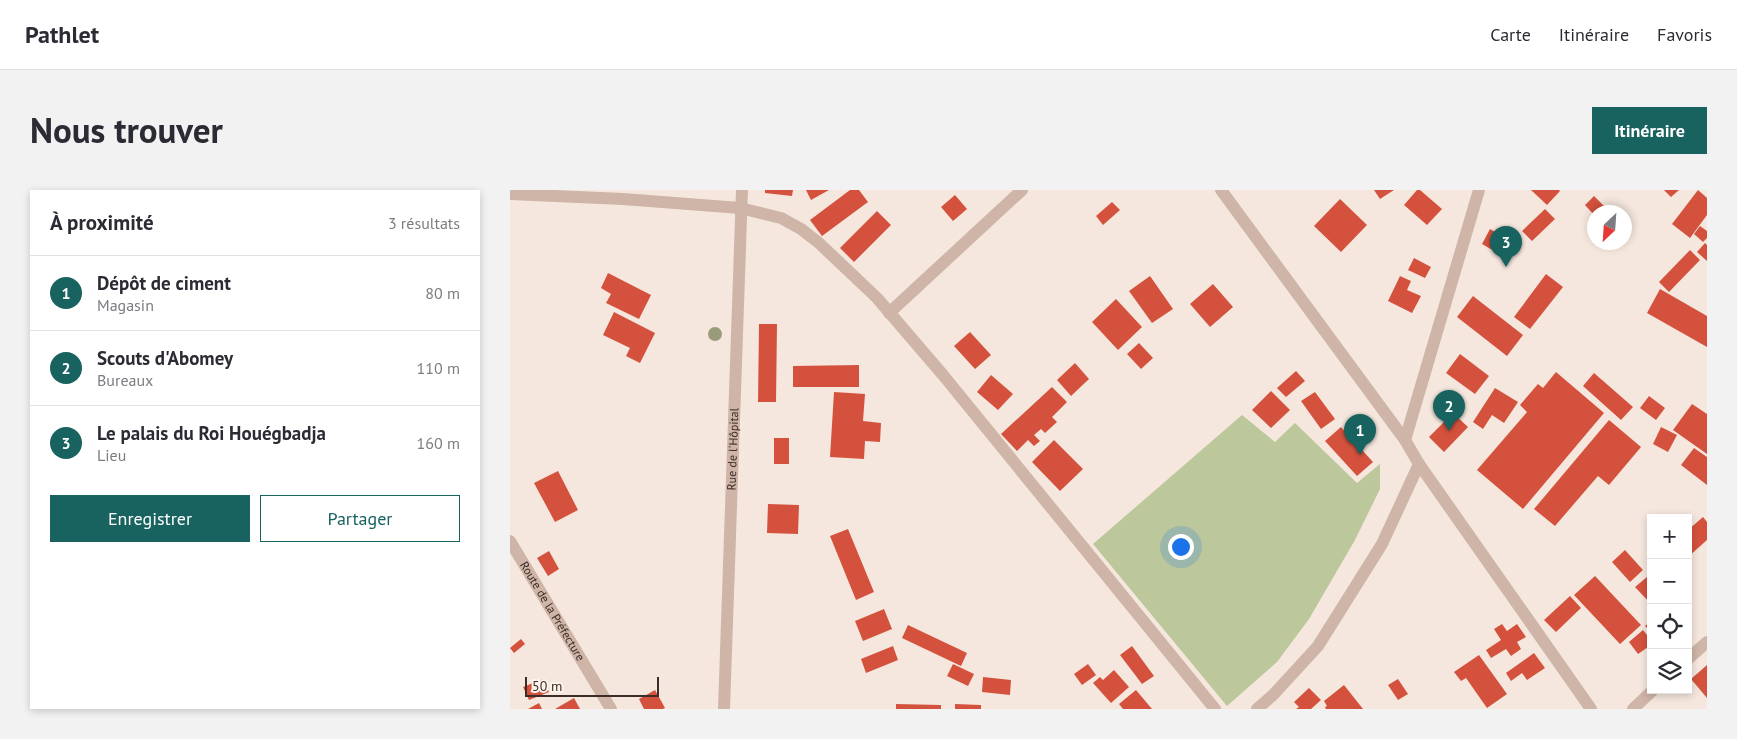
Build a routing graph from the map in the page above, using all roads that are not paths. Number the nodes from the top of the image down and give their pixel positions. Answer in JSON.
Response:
{"nodes":[{"id":1,"x":742,"y":190,"type":"edge"},
{"id":2,"x":1022,"y":190,"type":"edge"},
{"id":3,"x":1221,"y":190,"type":"edge"},
{"id":4,"x":1479,"y":190,"type":"edge"},
{"id":5,"x":510,"y":194,"type":"edge"},
{"id":6,"x":740,"y":208,"type":"junction"},
{"id":7,"x":889,"y":313,"type":"junction"},
{"id":8,"x":1405,"y":440,"type":"junction"},
{"id":9,"x":1419,"y":464,"type":"junction"},
{"id":10,"x":510,"y":541,"type":"edge"},
{"id":11,"x":1707,"y":642,"type":"edge"},
{"id":12,"x":1692,"y":655,"type":"edge"},
{"id":13,"x":1649,"y":694,"type":"edge"},
{"id":14,"x":611,"y":709,"type":"edge"},
{"id":15,"x":724,"y":709,"type":"edge"},
{"id":16,"x":1215,"y":709,"type":"edge"},
{"id":17,"x":1258,"y":709,"type":"edge"},
{"id":18,"x":1591,"y":709,"type":"edge"},
{"id":19,"x":1633,"y":709,"type":"edge"}],
"edges":[{"from":1,"to":6,"type":"street","name":"Rue de l'Hôpital"},
{"from":2,"to":7,"type":"street"},
{"from":3,"to":8,"type":"street"},
{"from":4,"to":8,"type":"street"},
{"from":5,"to":6,"type":"street"},
{"from":6,"to":7,"type":"street"},
{"from":6,"to":15,"type":"street","name":"Rue de l'Hôpital"},
{"from":7,"to":16,"type":"street"},
{"from":8,"to":9,"type":"street"},
{"from":9,"to":17,"type":"street"},
{"from":9,"to":18,"type":"street"},
{"from":10,"to":14,"type":"street","name":"Route de la Préfecture"},
{"from":11,"to":12,"type":"street"},
{"from":13,"to":19,"type":"street"}]}
